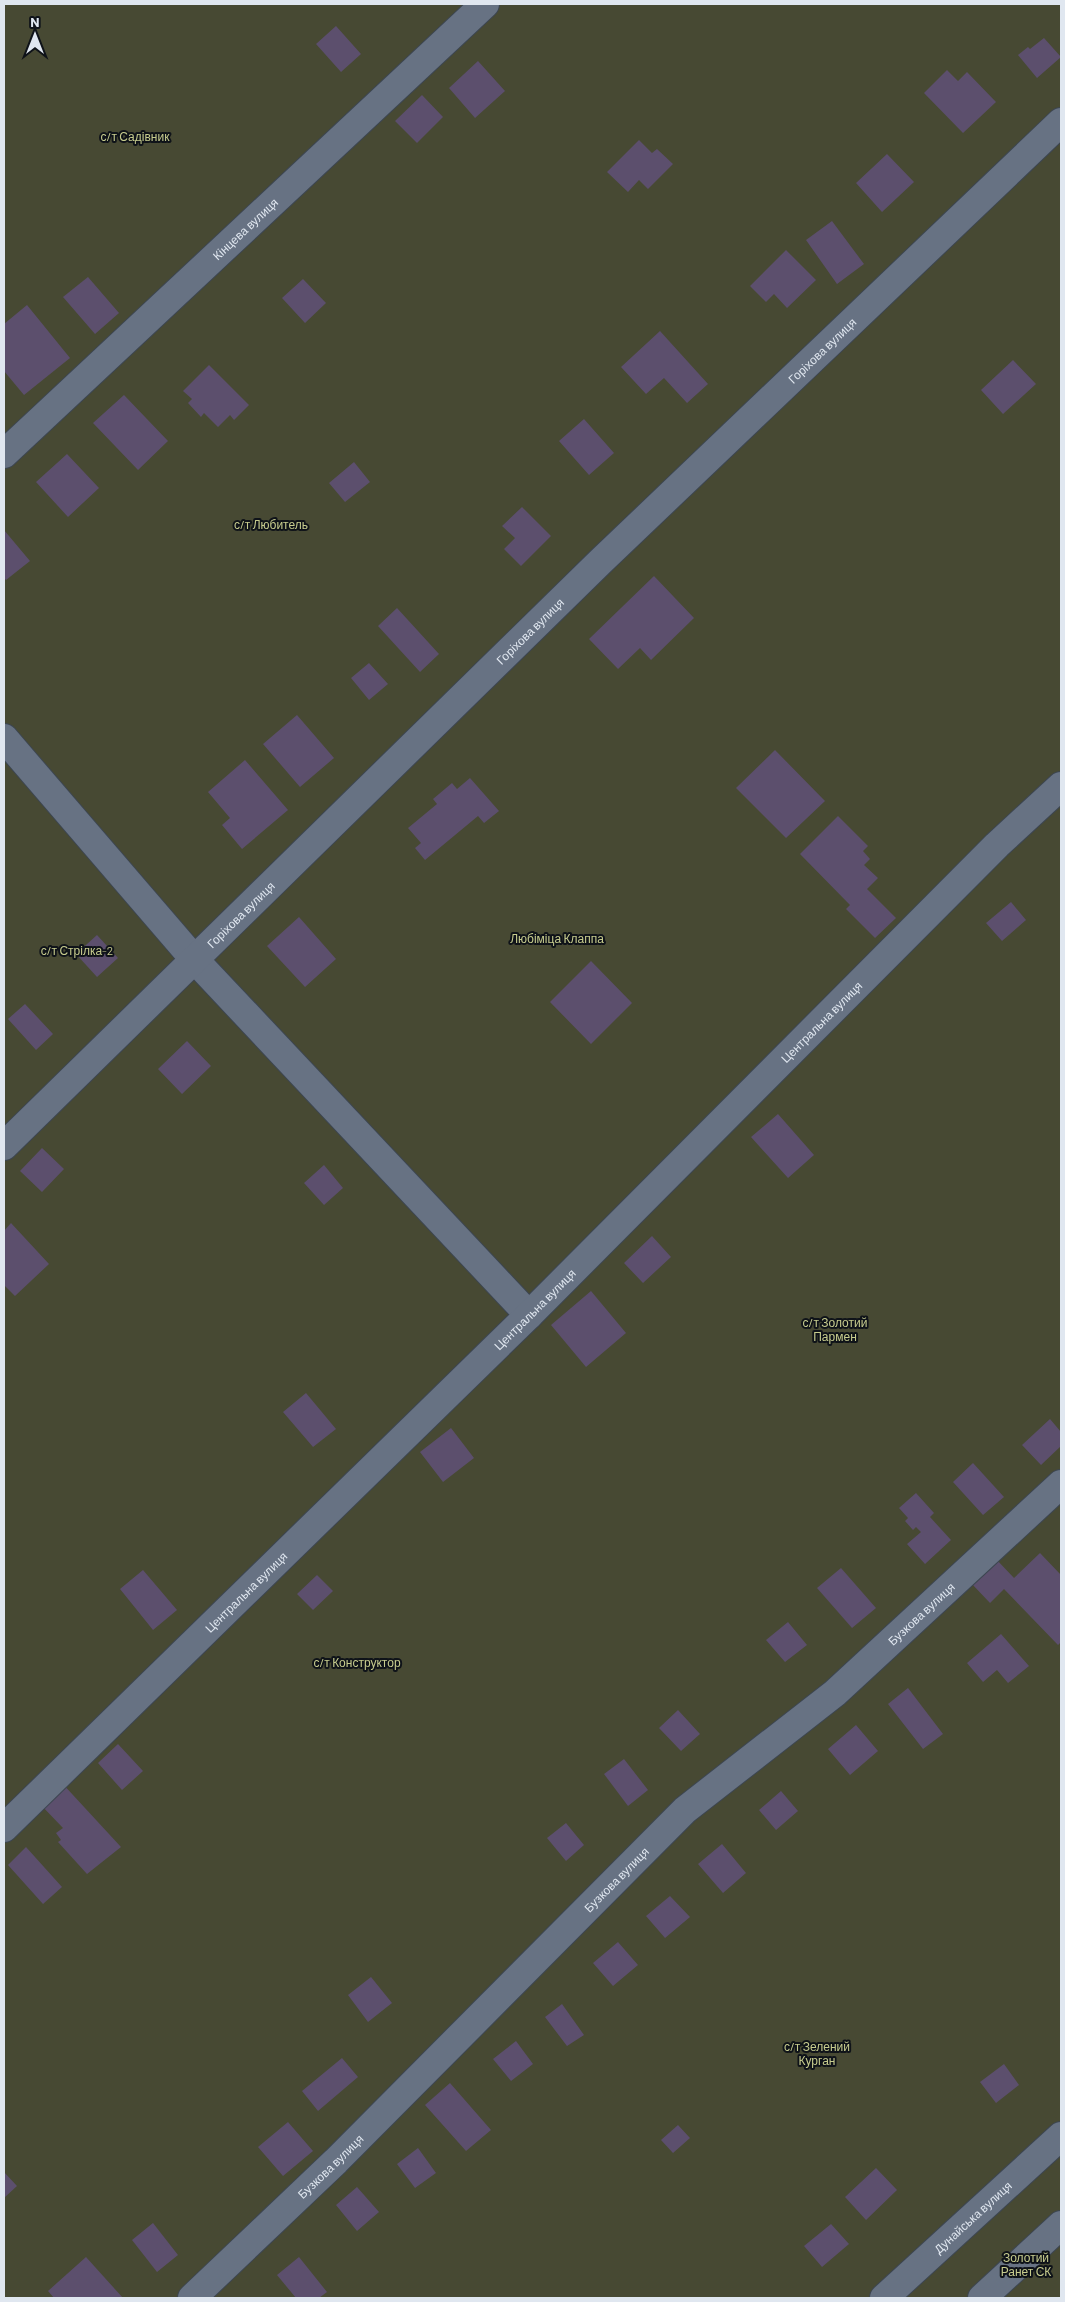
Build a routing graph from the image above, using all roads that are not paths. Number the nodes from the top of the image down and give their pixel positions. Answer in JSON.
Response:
{"nodes":[{"id":1,"x":485,"y":4,"type":"edge"},
{"id":2,"x":1061,"y":122,"type":"edge"},
{"id":3,"x":4,"y":454,"type":"edge"},
{"id":4,"x":4,"y":738,"type":"edge"},
{"id":5,"x":1061,"y":786,"type":"edge"},
{"id":6,"x":194,"y":959,"type":"junction"},
{"id":7,"x":4,"y":1146,"type":"edge"},
{"id":8,"x":529,"y":1315,"type":"junction"},
{"id":9,"x":1061,"y":1484,"type":"edge"},
{"id":10,"x":4,"y":1828,"type":"edge"},
{"id":11,"x":1061,"y":2136,"type":"edge"},
{"id":12,"x":1061,"y":2225,"type":"edge"},
{"id":13,"x":192,"y":2298,"type":"edge"},
{"id":14,"x":884,"y":2298,"type":"edge"},
{"id":15,"x":982,"y":2298,"type":"edge"}],
"edges":[{"from":1,"to":3,"type":"street","name":"Кінцева вулиця"},
{"from":2,"to":6,"type":"street","name":"Горіхова вулиця"},
{"from":4,"to":6,"type":"street"},
{"from":5,"to":8,"type":"street","name":"Центральна вулиця"},
{"from":6,"to":7,"type":"street","name":"Горіхова вулиця"},
{"from":6,"to":8,"type":"street"},
{"from":8,"to":10,"type":"street","name":"Центральна вулиця"},
{"from":9,"to":13,"type":"street","name":"Бузкова вулиця"},
{"from":11,"to":14,"type":"street","name":"Дунайська вулиця"},
{"from":12,"to":15,"type":"street"}]}
